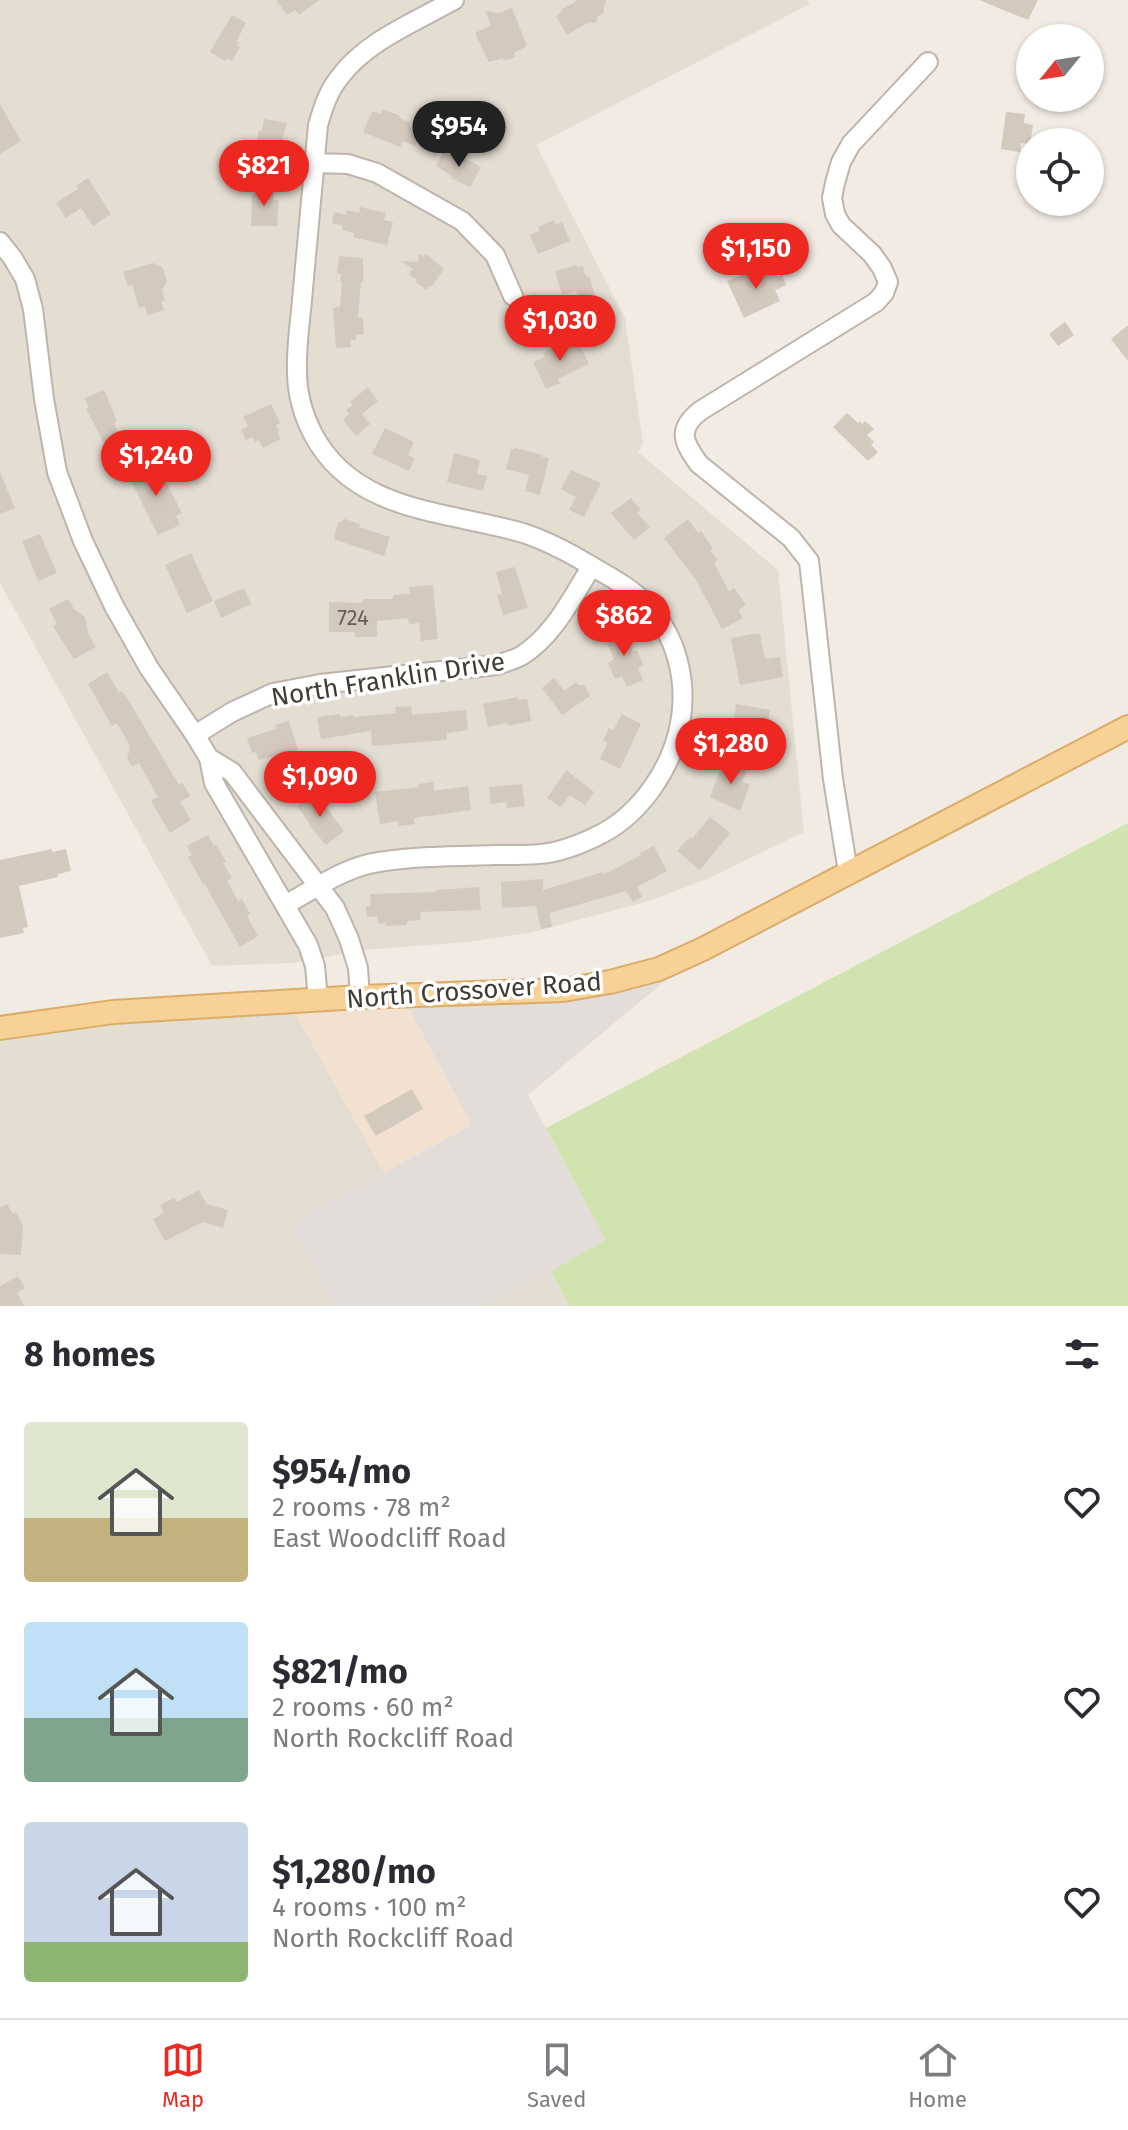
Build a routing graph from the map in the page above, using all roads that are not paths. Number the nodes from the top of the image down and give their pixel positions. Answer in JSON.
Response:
{"nodes":[{"id":1,"x":454,"y":0,"type":"edge"},
{"id":2,"x":928,"y":62,"type":"dead end"},
{"id":3,"x":315,"y":163,"type":"junction"},
{"id":4,"x":0,"y":242,"type":"edge"},
{"id":5,"x":513,"y":296,"type":"dead end"},
{"id":6,"x":592,"y":566,"type":"junction"},
{"id":7,"x":1128,"y":727,"type":"edge"},
{"id":8,"x":195,"y":735,"type":"junction"},
{"id":9,"x":209,"y":758,"type":"junction"},
{"id":10,"x":848,"y":872,"type":"junction"},
{"id":11,"x":319,"y":886,"type":"junction"},
{"id":12,"x":285,"y":905,"type":"junction"},
{"id":13,"x":360,"y":997,"type":"junction"},
{"id":14,"x":318,"y":1000,"type":"junction"},
{"id":15,"x":0,"y":1028,"type":"edge"}],
"edges":[{"from":1,"to":3,"type":"street"},
{"from":2,"to":10,"type":"street"},
{"from":3,"to":5,"type":"street"},
{"from":3,"to":6,"type":"street"},
{"from":4,"to":8,"type":"street"},
{"from":6,"to":8,"type":"street","name":"North Franklin Drive"},
{"from":6,"to":11,"type":"street"},
{"from":7,"to":10,"type":"main road","name":"North Crossover Road"},
{"from":8,"to":9,"type":"street"},
{"from":9,"to":11,"type":"street"},
{"from":9,"to":12,"type":"street"},
{"from":10,"to":13,"type":"main road","name":"North Crossover Road"},
{"from":11,"to":12,"type":"street"},
{"from":11,"to":13,"type":"street"},
{"from":12,"to":14,"type":"street"},
{"from":13,"to":14,"type":"main road","name":"North Crossover Road"},
{"from":14,"to":15,"type":"main road","name":"North Crossover Road"}]}
